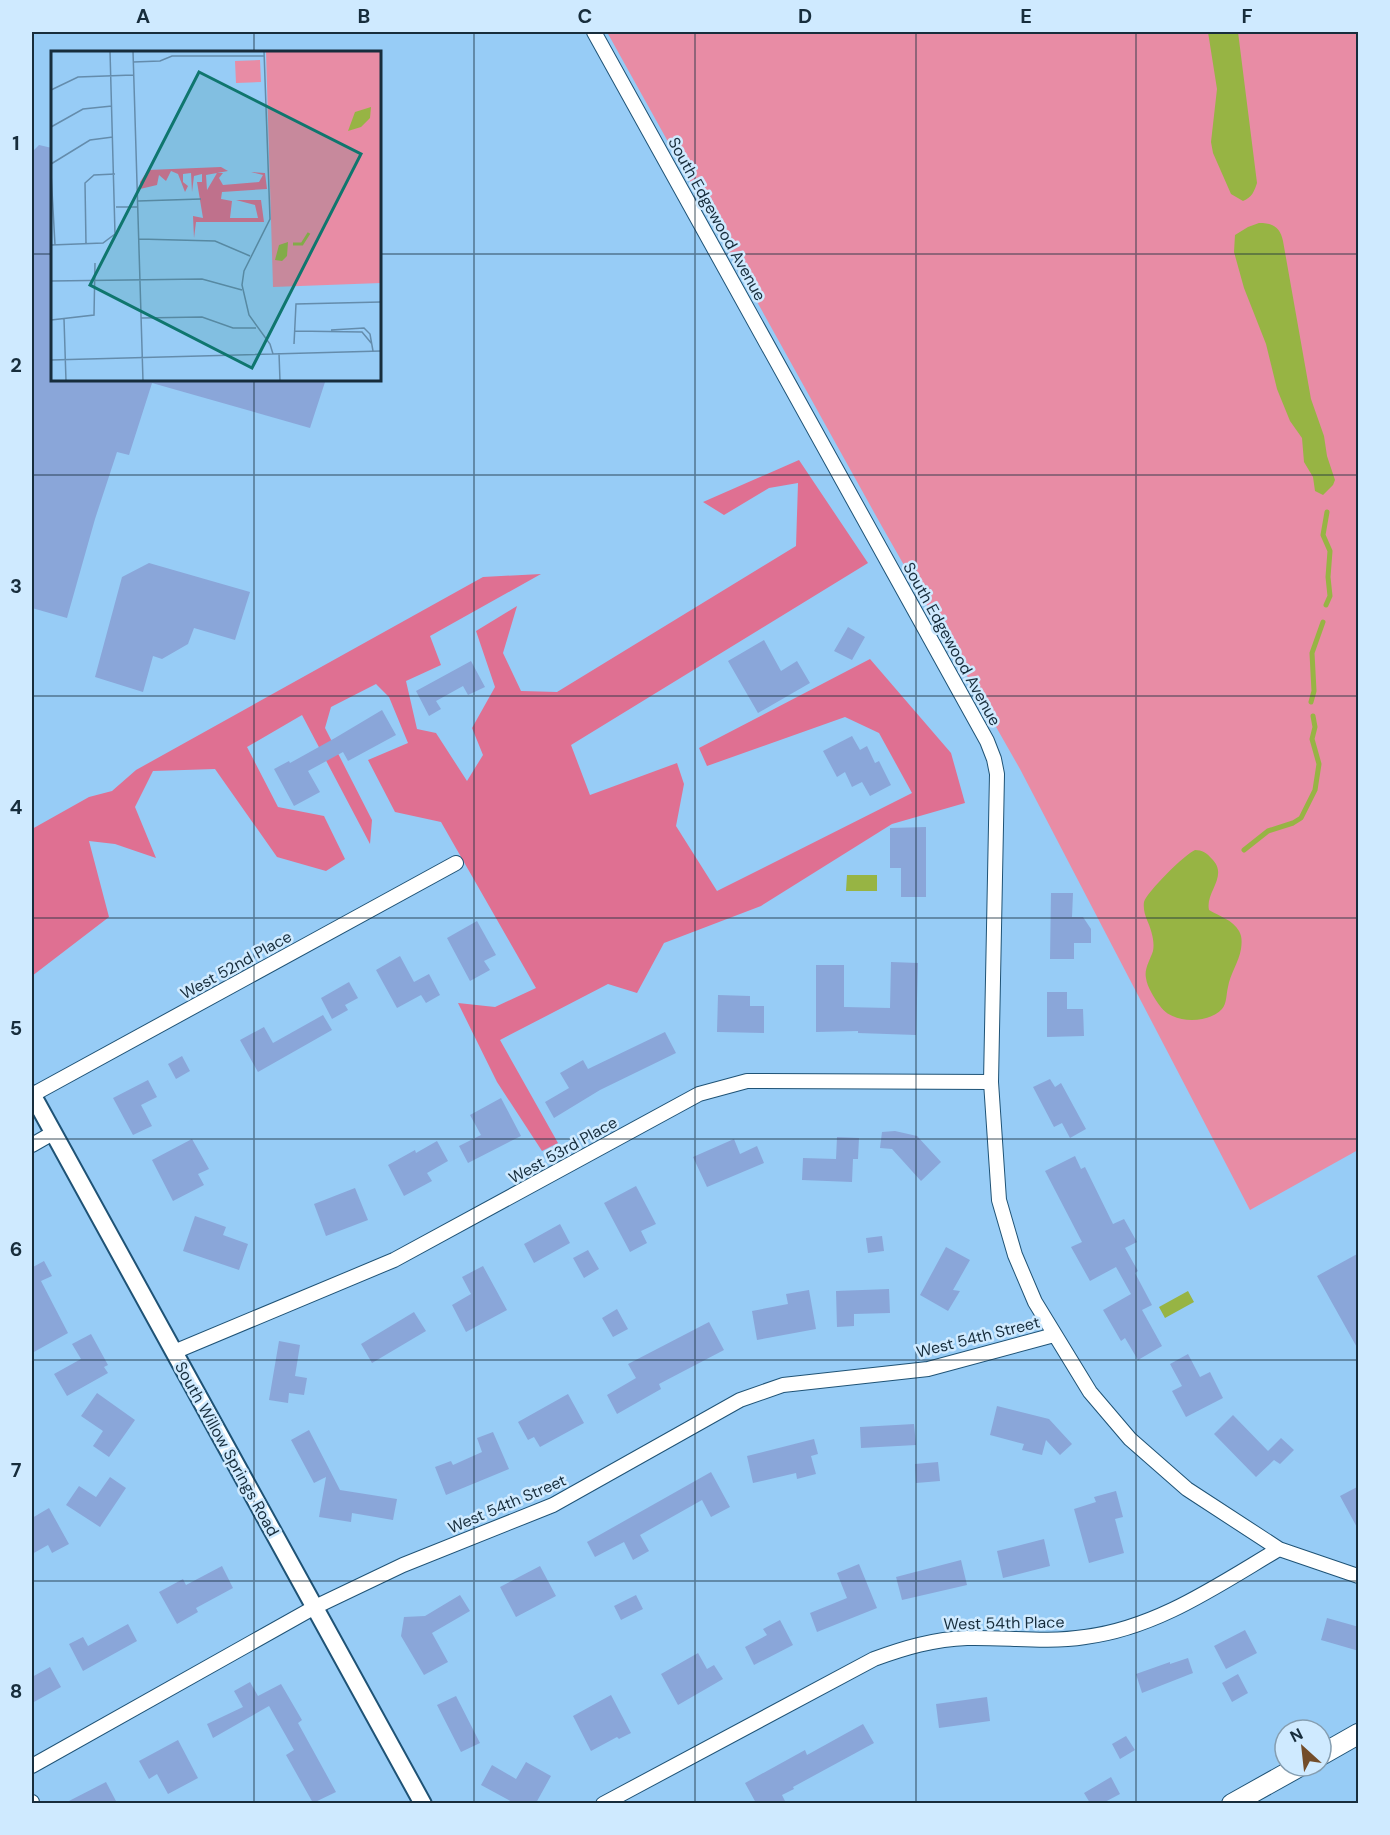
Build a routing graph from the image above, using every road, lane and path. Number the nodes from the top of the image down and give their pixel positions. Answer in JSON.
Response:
{"nodes":[{"id":1,"x":594,"y":32,"type":"edge"},
{"id":2,"x":456,"y":863,"type":"dead end"},
{"id":3,"x":991,"y":1082,"type":"junction"},
{"id":4,"x":32,"y":1094,"type":"edge"},
{"id":5,"x":53,"y":1133,"type":"junction"},
{"id":6,"x":32,"y":1146,"type":"edge"},
{"id":7,"x":1054,"y":1335,"type":"junction"},
{"id":8,"x":174,"y":1352,"type":"junction"},
{"id":9,"x":1279,"y":1549,"type":"junction"},
{"id":10,"x":1359,"y":1576,"type":"edge"},
{"id":11,"x":315,"y":1608,"type":"junction"},
{"id":12,"x":1359,"y":1734,"type":"edge"},
{"id":13,"x":1333,"y":1748,"type":"edge"},
{"id":14,"x":32,"y":1766,"type":"edge"},
{"id":15,"x":1278,"y":1778,"type":"edge"},
{"id":16,"x":423,"y":1803,"type":"edge"},
{"id":17,"x":603,"y":1803,"type":"edge"},
{"id":18,"x":1232,"y":1803,"type":"edge"}],
"edges":[{"from":1,"to":3,"type":"street","name":"South Edgewood Avenue"},
{"from":2,"to":4,"type":"street","name":"West 52nd Place"},
{"from":3,"to":7,"type":"street","name":"South Edgewood Avenue"},
{"from":3,"to":8,"type":"street","name":"West 53rd Place"},
{"from":4,"to":5,"type":"street","name":"South Willow Springs Road"},
{"from":5,"to":6,"type":"street"},
{"from":5,"to":8,"type":"street","name":"South Willow Springs Road"},
{"from":7,"to":9,"type":"street","name":"South Edgewood Avenue"},
{"from":7,"to":11,"type":"street","name":"West 54th Street"},
{"from":8,"to":11,"type":"street","name":"South Willow Springs Road"},
{"from":9,"to":10,"type":"street","name":"South Edgewood Avenue"},
{"from":9,"to":17,"type":"street","name":"West 54th Place"},
{"from":11,"to":14,"type":"street","name":"West 54th Street"},
{"from":11,"to":16,"type":"street","name":"South Willow Springs Road"},
{"from":12,"to":13,"type":"main road"},
{"from":15,"to":18,"type":"main road"}]}
